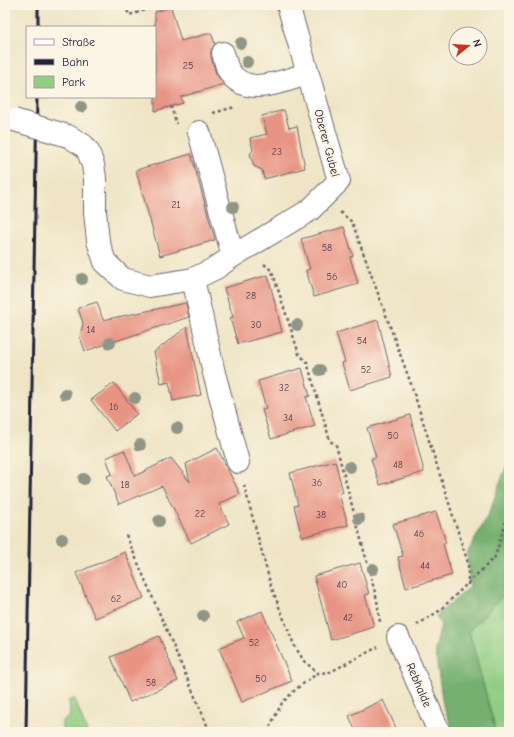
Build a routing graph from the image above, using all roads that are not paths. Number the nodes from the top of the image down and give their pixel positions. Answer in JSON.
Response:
{"nodes":[{"id":1,"x":288,"y":5,"type":"edge"},
{"id":2,"x":223,"y":54,"type":"dead end"},
{"id":3,"x":307,"y":74,"type":"junction"},
{"id":4,"x":9,"y":118,"type":"edge"},
{"id":5,"x":199,"y":132,"type":"dead end"},
{"id":6,"x":239,"y":251,"type":"junction"},
{"id":7,"x":193,"y":279,"type":"junction"},
{"id":8,"x":238,"y":462,"type":"road end"},
{"id":9,"x":392,"y":640,"type":"road end"},
{"id":10,"x":439,"y":732,"type":"edge"}],
"edges":[{"from":1,"to":3,"type":"street","name":"Oberer Gubel"},
{"from":2,"to":3,"type":"street"},
{"from":3,"to":6,"type":"street","name":"Oberer Gubel"},
{"from":4,"to":7,"type":"street","name":"Oberer Gubel","bridge":true},
{"from":5,"to":6,"type":"street"},
{"from":6,"to":7,"type":"street","name":"Oberer Gubel"},
{"from":7,"to":8,"type":"street"},
{"from":9,"to":10,"type":"street","name":"Rebhalde"}]}
